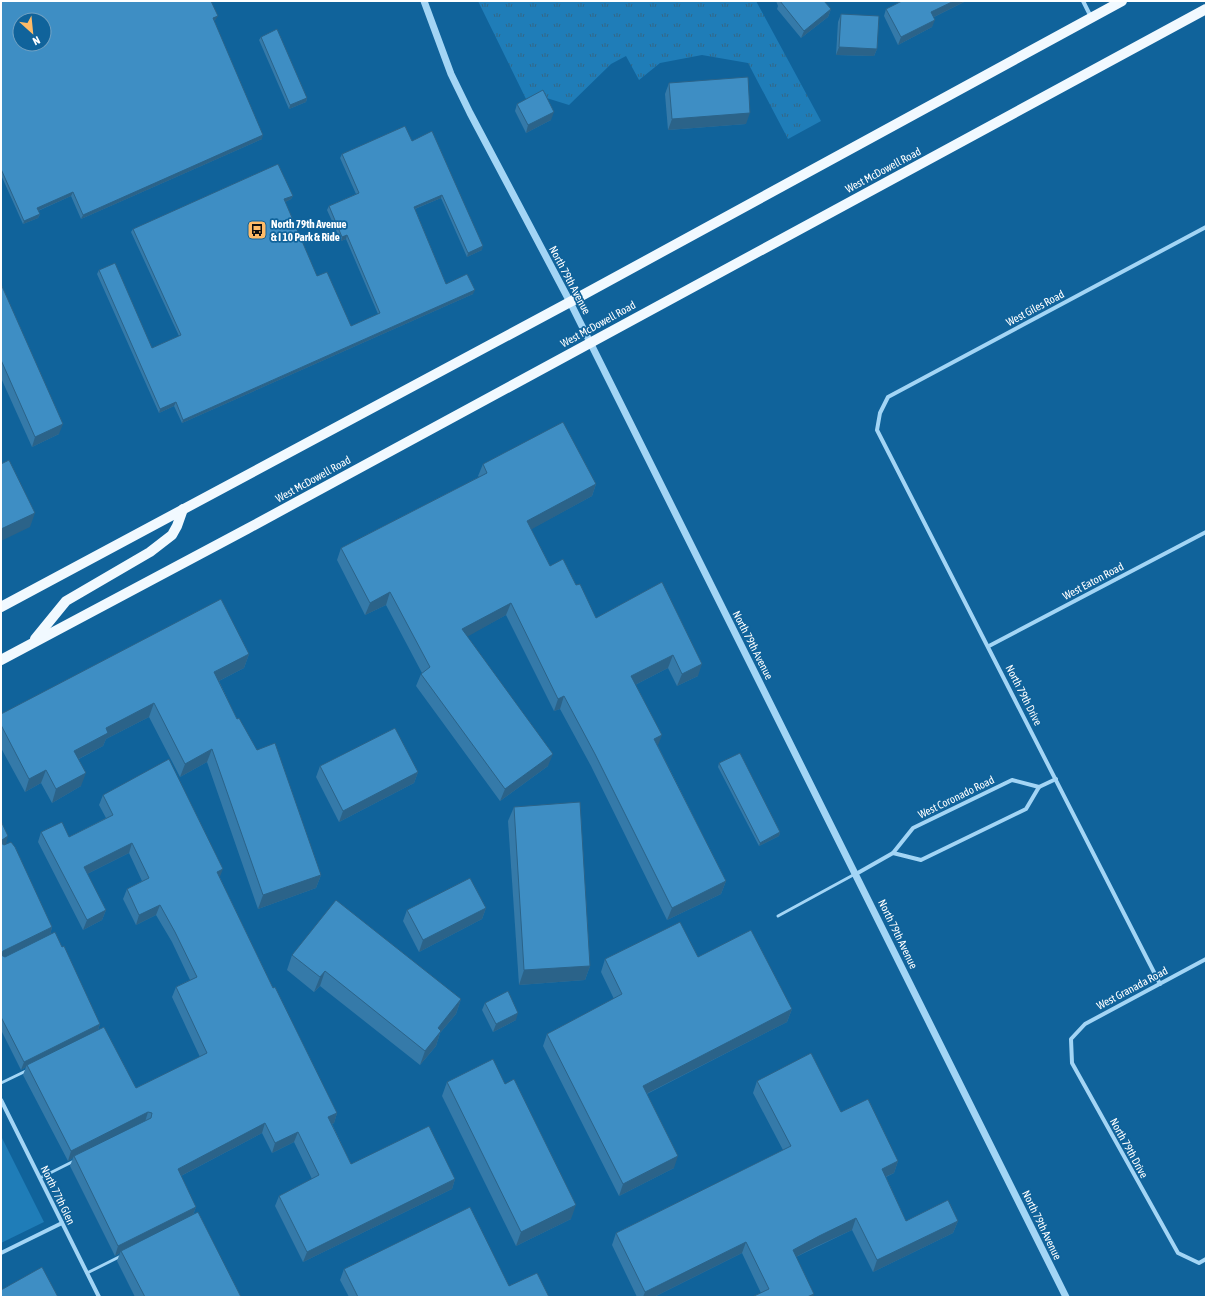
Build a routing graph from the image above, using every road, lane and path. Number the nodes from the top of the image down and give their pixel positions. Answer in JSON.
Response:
{"nodes":[{"id":1,"x":424,"y":1,"type":"edge"},
{"id":2,"x":1083,"y":1,"type":"edge"},
{"id":3,"x":1122,"y":1,"type":"edge"},
{"id":4,"x":1206,"y":9,"type":"edge"},
{"id":5,"x":1091,"y":18,"type":"junction"},
{"id":6,"x":1206,"y":227,"type":"edge"},
{"id":7,"x":570,"y":302,"type":"junction"},
{"id":8,"x":590,"y":342,"type":"junction"},
{"id":9,"x":880,"y":413,"type":"joint"},
{"id":10,"x":183,"y":509,"type":"junction"},
{"id":11,"x":1206,"y":532,"type":"edge"},
{"id":12,"x":1,"y":607,"type":"edge"},
{"id":13,"x":33,"y":642,"type":"junction"},
{"id":14,"x":989,"y":646,"type":"junction"},
{"id":15,"x":1,"y":660,"type":"edge"},
{"id":16,"x":1056,"y":779,"type":"junction"},
{"id":17,"x":1039,"y":787,"type":"junction"},
{"id":18,"x":893,"y":854,"type":"junction"},
{"id":19,"x":856,"y":874,"type":"junction"},
{"id":20,"x":778,"y":916,"type":"dead end"},
{"id":21,"x":1206,"y":959,"type":"edge"},
{"id":22,"x":1160,"y":984,"type":"junction"},
{"id":23,"x":1071,"y":1039,"type":"joint"},
{"id":24,"x":29,"y":1069,"type":"edge"},
{"id":25,"x":1,"y":1083,"type":"edge"},
{"id":26,"x":1,"y":1100,"type":"edge"},
{"id":27,"x":75,"y":1161,"type":"edge"},
{"id":28,"x":40,"y":1178,"type":"junction"},
{"id":29,"x":62,"y":1223,"type":"junction"},
{"id":30,"x":1,"y":1253,"type":"edge"},
{"id":31,"x":122,"y":1255,"type":"edge"},
{"id":32,"x":1206,"y":1259,"type":"edge"},
{"id":33,"x":87,"y":1273,"type":"junction"},
{"id":34,"x":99,"y":1297,"type":"edge"},
{"id":35,"x":1066,"y":1297,"type":"edge"}],
"edges":[{"from":1,"to":7,"type":"street","name":"North 79th Avenue"},
{"from":2,"to":5,"type":"street"},
{"from":3,"to":5,"type":"main road"},
{"from":4,"to":8,"type":"main road","name":"West McDowell Road"},
{"from":5,"to":7,"type":"main road"},
{"from":6,"to":9,"type":"street","name":"West Giles Road"},
{"from":7,"to":8,"type":"street","name":"North 79th Avenue"},
{"from":7,"to":10,"type":"main road"},
{"from":8,"to":13,"type":"main road","name":"West McDowell Road"},
{"from":8,"to":19,"type":"street","name":"North 79th Avenue"},
{"from":9,"to":14,"type":"street","name":"North 79th Drive"},
{"from":10,"to":12,"type":"main road"},
{"from":10,"to":13,"type":"main road"},
{"from":11,"to":14,"type":"street","name":"West Eaton Road"},
{"from":13,"to":15,"type":"main road","name":"West McDowell Road"},
{"from":14,"to":16,"type":"street","name":"North 79th Drive"},
{"from":16,"to":17,"type":"street"},
{"from":16,"to":22,"type":"street","name":"North 79th Drive"},
{"from":17,"to":18,"type":"street","name":"West Coronado Road"},
{"from":17,"to":18,"type":"street"},
{"from":18,"to":19,"type":"street","name":"West Coronado Road"},
{"from":19,"to":20,"type":"lane"},
{"from":19,"to":35,"type":"street","name":"North 79th Avenue"},
{"from":21,"to":22,"type":"street","name":"West Granada Road"},
{"from":22,"to":23,"type":"street","name":"West Granada Road"},
{"from":23,"to":32,"type":"street","name":"North 79th Drive"},
{"from":24,"to":25,"type":"lane"},
{"from":26,"to":28,"type":"street","name":"North 77th Glen"},
{"from":27,"to":28,"type":"lane"},
{"from":28,"to":29,"type":"street","name":"North 77th Glen"},
{"from":29,"to":30,"type":"street"},
{"from":29,"to":33,"type":"street","name":"North 77th Glen"},
{"from":31,"to":33,"type":"lane"},
{"from":33,"to":34,"type":"street","name":"North 77th Glen"}]}
